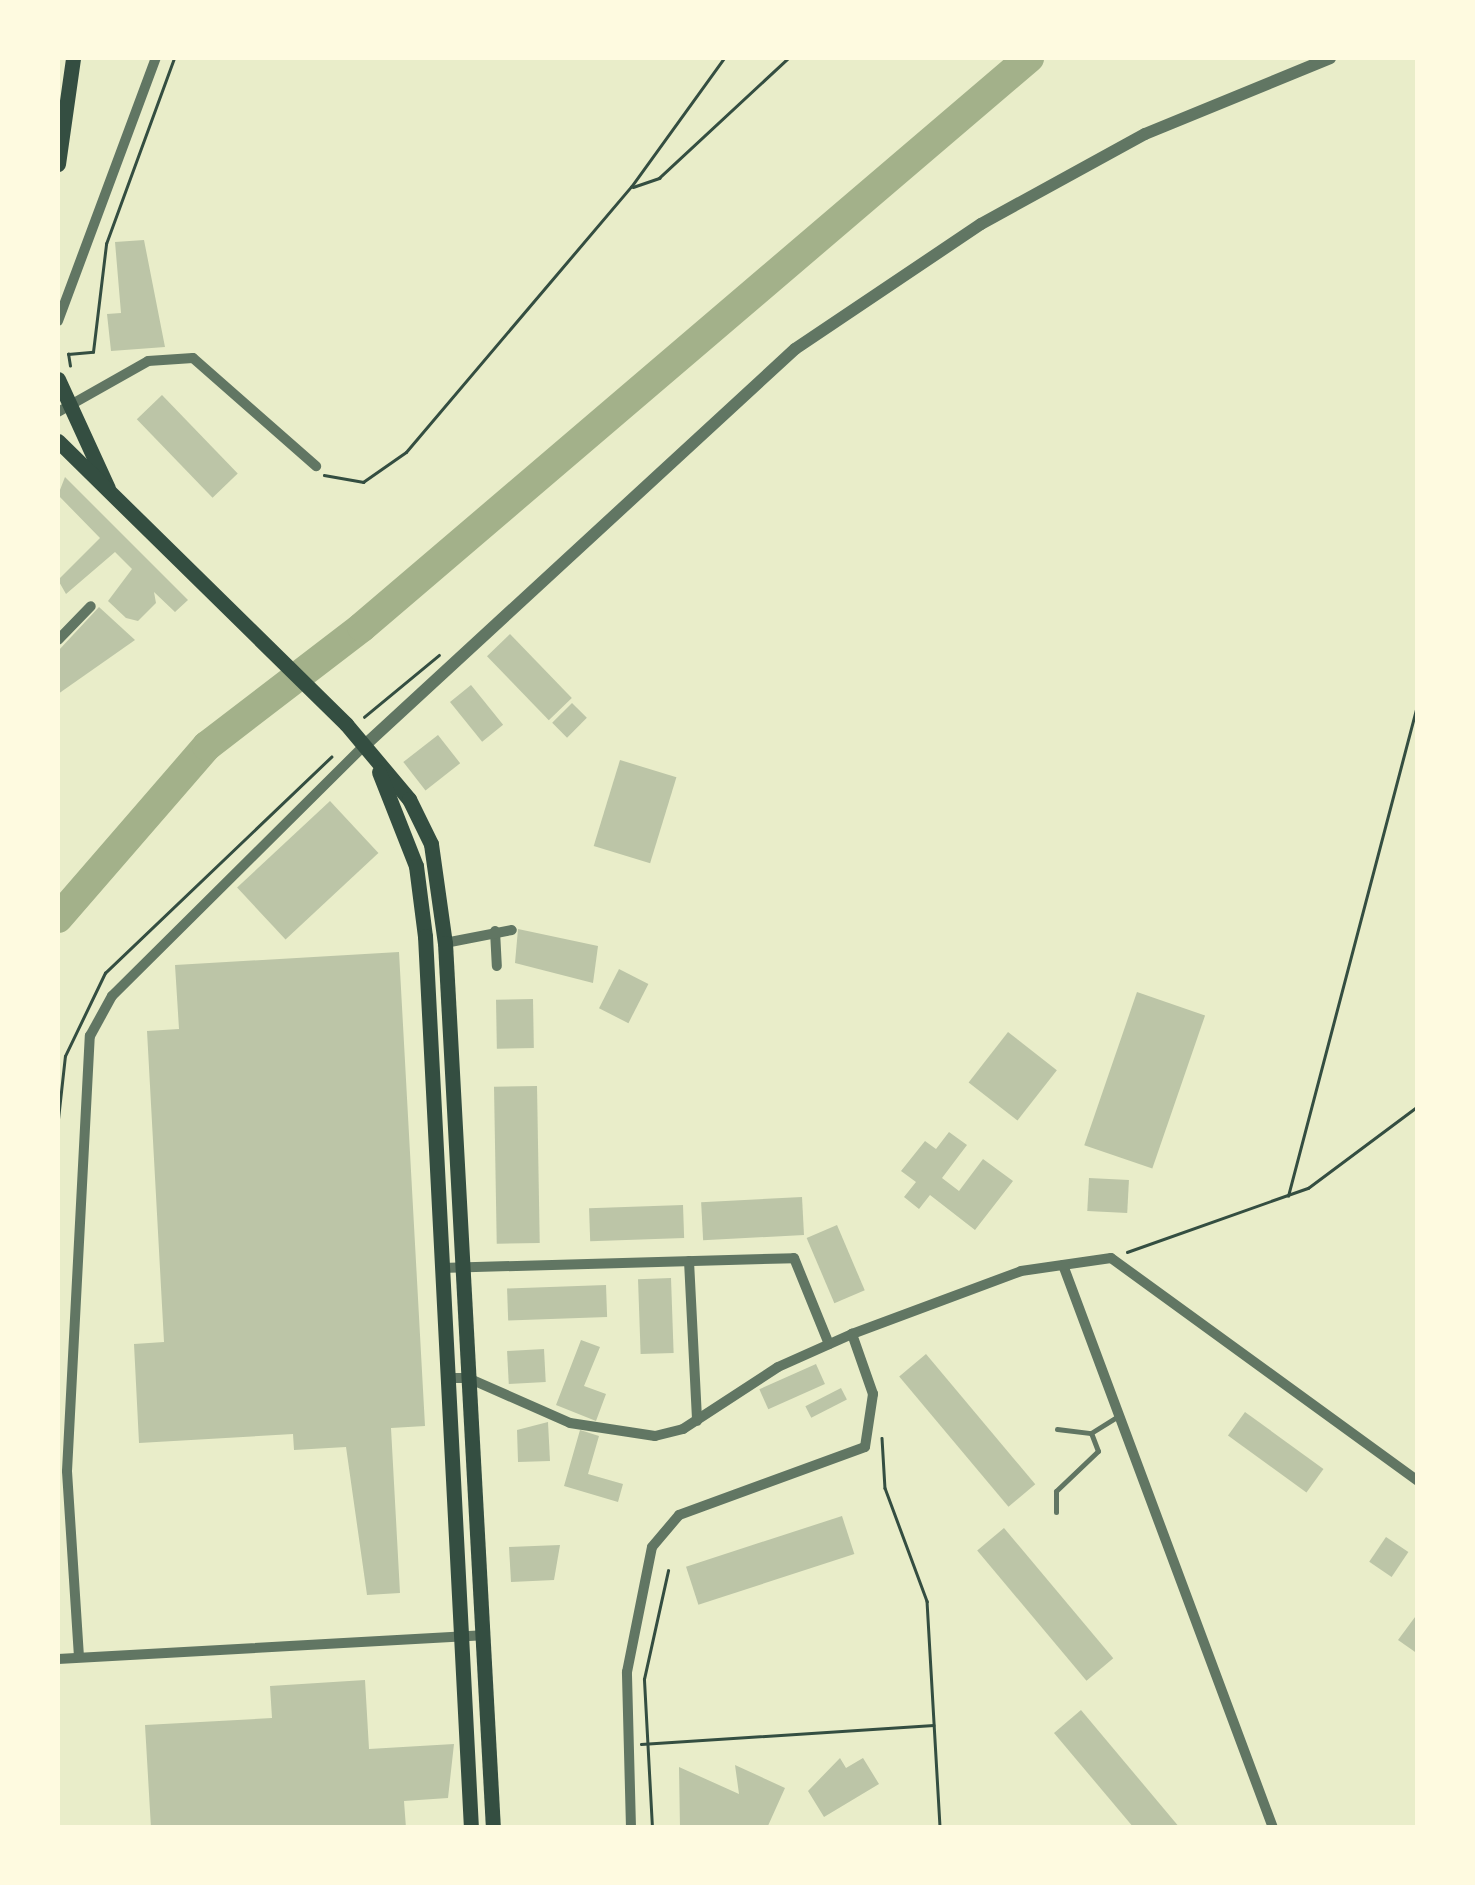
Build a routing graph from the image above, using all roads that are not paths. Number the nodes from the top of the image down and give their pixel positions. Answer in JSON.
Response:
{"nodes":[{"id":1,"x":73,"y":58,"type":"edge"},
{"id":2,"x":156,"y":58,"type":"edge"},
{"id":3,"x":1330,"y":58,"type":"edge"},
{"id":4,"x":58,"y":164,"type":"edge"},
{"id":5,"x":58,"y":322,"type":"edge"},
{"id":6,"x":64,"y":376,"type":"edge"},
{"id":7,"x":62,"y":410,"type":"edge"},
{"id":8,"x":58,"y":441,"type":"edge"},
{"id":9,"x":316,"y":466,"type":"road end"},
{"id":10,"x":118,"y":504,"type":"junction"},
{"id":11,"x":91,"y":606,"type":"dead end"},
{"id":12,"x":58,"y":640,"type":"edge"},
{"id":13,"x":364,"y":746,"type":"junction"},
{"id":14,"x":376,"y":763,"type":"junction"},
{"id":15,"x":512,"y":930,"type":"dead end"},
{"id":16,"x":495,"y":931,"type":"junction"},
{"id":17,"x":445,"y":943,"type":"junction"},
{"id":18,"x":497,"y":966,"type":"dead end"},
{"id":19,"x":689,"y":1261,"type":"junction"},
{"id":20,"x":1063,"y":1264,"type":"junction"},
{"id":21,"x":462,"y":1267,"type":"junction"},
{"id":22,"x":441,"y":1268,"type":"junction"},
{"id":23,"x":852,"y":1334,"type":"junction"},
{"id":24,"x":829,"y":1344,"type":"junction"},
{"id":25,"x":447,"y":1378,"type":"junction"},
{"id":26,"x":468,"y":1378,"type":"junction"},
{"id":27,"x":1119,"y":1415,"type":"junction"},
{"id":28,"x":696,"y":1421,"type":"junction"},
{"id":29,"x":1058,"y":1430,"type":"dead end"},
{"id":30,"x":1091,"y":1433,"type":"junction"},
{"id":31,"x":1418,"y":1481,"type":"edge"},
{"id":32,"x":1056,"y":1512,"type":"dead end"},
{"id":33,"x":482,"y":1635,"type":"junction"},
{"id":34,"x":461,"y":1637,"type":"junction"},
{"id":35,"x":79,"y":1658,"type":"junction"},
{"id":36,"x":58,"y":1659,"type":"edge"},
{"id":37,"x":472,"y":1828,"type":"edge"},
{"id":38,"x":493,"y":1828,"type":"edge"},
{"id":39,"x":631,"y":1828,"type":"edge"},
{"id":40,"x":1272,"y":1828,"type":"edge"}],
"edges":[{"from":1,"to":4,"type":"main road"},
{"from":2,"to":5,"type":"street"},
{"from":3,"to":13,"type":"street"},
{"from":6,"to":7,"type":"main road"},
{"from":7,"to":9,"type":"street"},
{"from":7,"to":10,"type":"main road"},
{"from":8,"to":10,"type":"main road"},
{"from":10,"to":13,"type":"main road"},
{"from":11,"to":12,"type":"street"},
{"from":13,"to":14,"type":"main road"},
{"from":13,"to":35,"type":"street"},
{"from":14,"to":17,"type":"main road"},
{"from":14,"to":22,"type":"main road"},
{"from":15,"to":16,"type":"street"},
{"from":16,"to":17,"type":"street"},
{"from":16,"to":18,"type":"street"},
{"from":17,"to":21,"type":"main road"},
{"from":19,"to":21,"type":"street"},
{"from":19,"to":24,"type":"street"},
{"from":19,"to":28,"type":"street"},
{"from":20,"to":23,"type":"street"},
{"from":20,"to":27,"type":"street"},
{"from":20,"to":31,"type":"street"},
{"from":21,"to":22,"type":"street"},
{"from":21,"to":26,"type":"main road"},
{"from":22,"to":25,"type":"main road"},
{"from":23,"to":24,"type":"street"},
{"from":23,"to":39,"type":"street"},
{"from":24,"to":28,"type":"street"},
{"from":25,"to":26,"type":"street"},
{"from":25,"to":34,"type":"main road"},
{"from":26,"to":28,"type":"street"},
{"from":26,"to":33,"type":"main road"},
{"from":27,"to":30,"type":"lane"},
{"from":27,"to":40,"type":"street"},
{"from":29,"to":30,"type":"lane"},
{"from":30,"to":32,"type":"lane"},
{"from":33,"to":34,"type":"street"},
{"from":33,"to":38,"type":"main road"},
{"from":34,"to":35,"type":"street"},
{"from":34,"to":37,"type":"main road"},
{"from":35,"to":36,"type":"street"}]}
